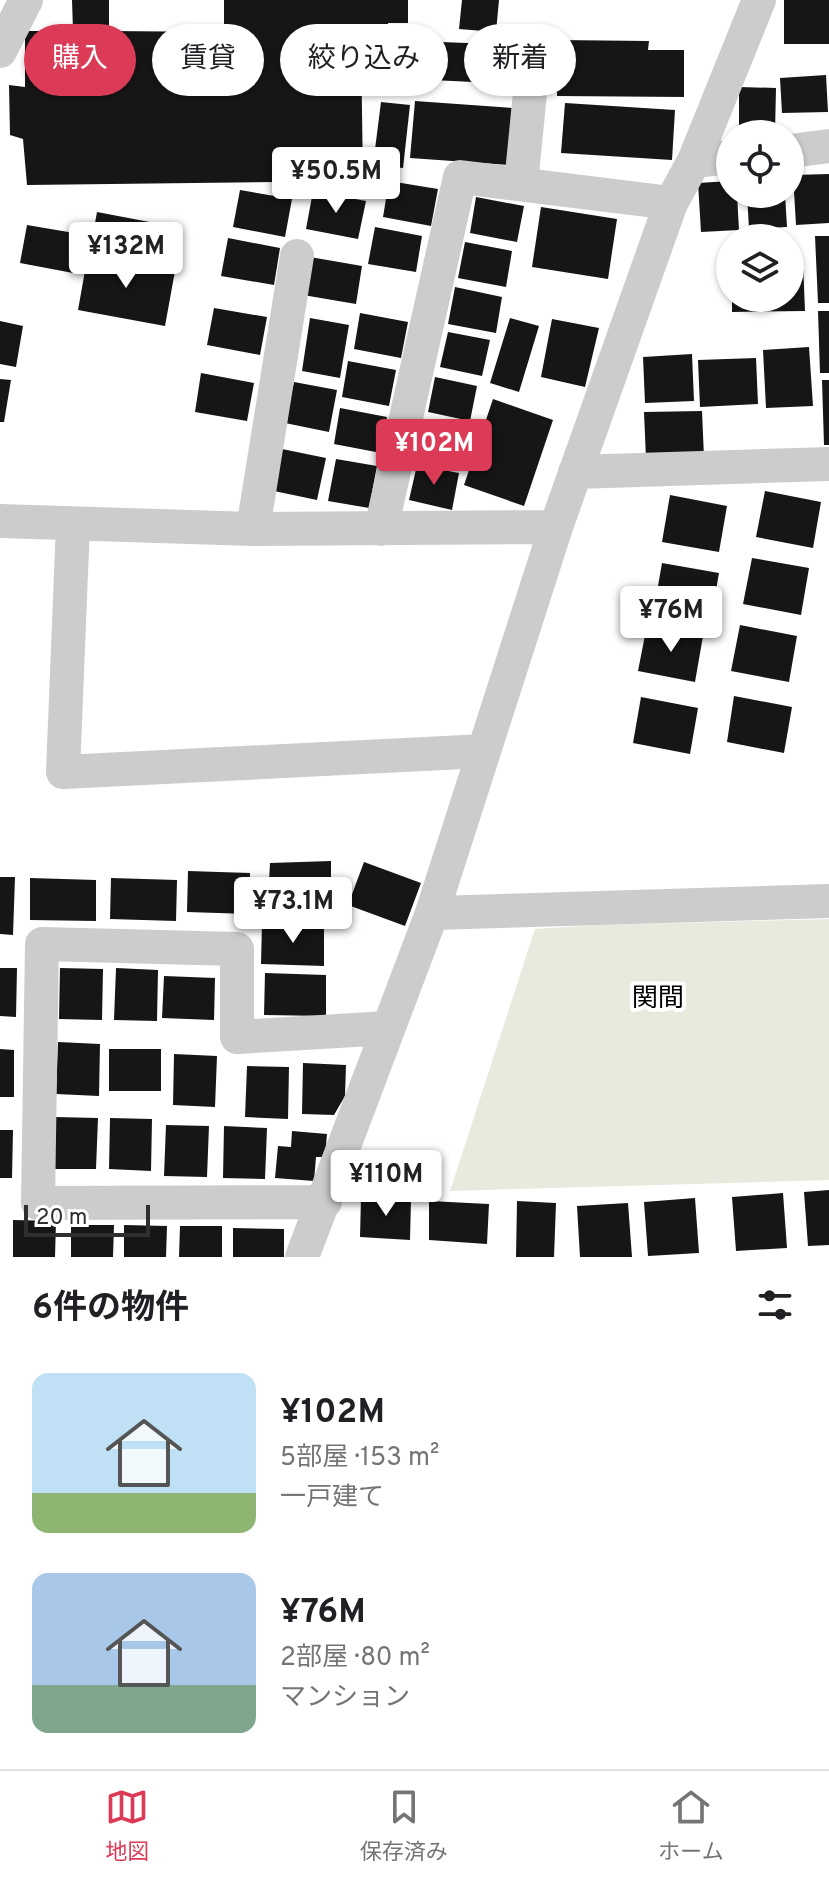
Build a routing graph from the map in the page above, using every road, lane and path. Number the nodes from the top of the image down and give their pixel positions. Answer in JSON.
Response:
{"nodes":[{"id":1,"x":26,"y":0,"type":"edge"},
{"id":2,"x":759,"y":0,"type":"edge"},
{"id":3,"x":0,"y":51,"type":"edge"},
{"id":4,"x":530,"y":96,"type":"edge"},
{"id":5,"x":829,"y":146,"type":"edge"},
{"id":6,"x":804,"y":149,"type":"edge"},
{"id":7,"x":716,"y":159,"type":"edge"},
{"id":8,"x":694,"y":161,"type":"junction"},
{"id":9,"x":521,"y":184,"type":"junction"},
{"id":10,"x":671,"y":203,"type":"junction"},
{"id":11,"x":297,"y":256,"type":"dead end"},
{"id":12,"x":829,"y":464,"type":"edge"},
{"id":13,"x":575,"y":472,"type":"junction"},
{"id":14,"x":0,"y":521,"type":"edge"},
{"id":15,"x":73,"y":524,"type":"junction"},
{"id":16,"x":556,"y":527,"type":"junction"},
{"id":17,"x":253,"y":529,"type":"junction"},
{"id":18,"x":381,"y":529,"type":"junction"},
{"id":19,"x":484,"y":751,"type":"junction"},
{"id":20,"x":829,"y":901,"type":"edge"},
{"id":21,"x":432,"y":913,"type":"junction"},
{"id":22,"x":388,"y":1028,"type":"junction"},
{"id":23,"x":325,"y":1202,"type":"junction"},
{"id":24,"x":302,"y":1257,"type":"edge"}],
"edges":[{"from":1,"to":3,"type":"street"},
{"from":2,"to":8,"type":"street"},
{"from":4,"to":9,"type":"street"},
{"from":5,"to":6,"type":"street"},
{"from":7,"to":8,"type":"street"},
{"from":8,"to":10,"type":"street"},
{"from":9,"to":10,"type":"street"},
{"from":9,"to":18,"type":"street"},
{"from":10,"to":13,"type":"street"},
{"from":11,"to":17,"type":"street"},
{"from":12,"to":13,"type":"street"},
{"from":13,"to":16,"type":"street"},
{"from":14,"to":15,"type":"street"},
{"from":15,"to":17,"type":"street"},
{"from":15,"to":19,"type":"street"},
{"from":16,"to":18,"type":"street"},
{"from":16,"to":19,"type":"street"},
{"from":17,"to":18,"type":"street"},
{"from":19,"to":21,"type":"street"},
{"from":20,"to":21,"type":"street"},
{"from":21,"to":22,"type":"street"},
{"from":22,"to":23,"type":"street"},
{"from":22,"to":23,"type":"street"},
{"from":23,"to":24,"type":"street"}]}
